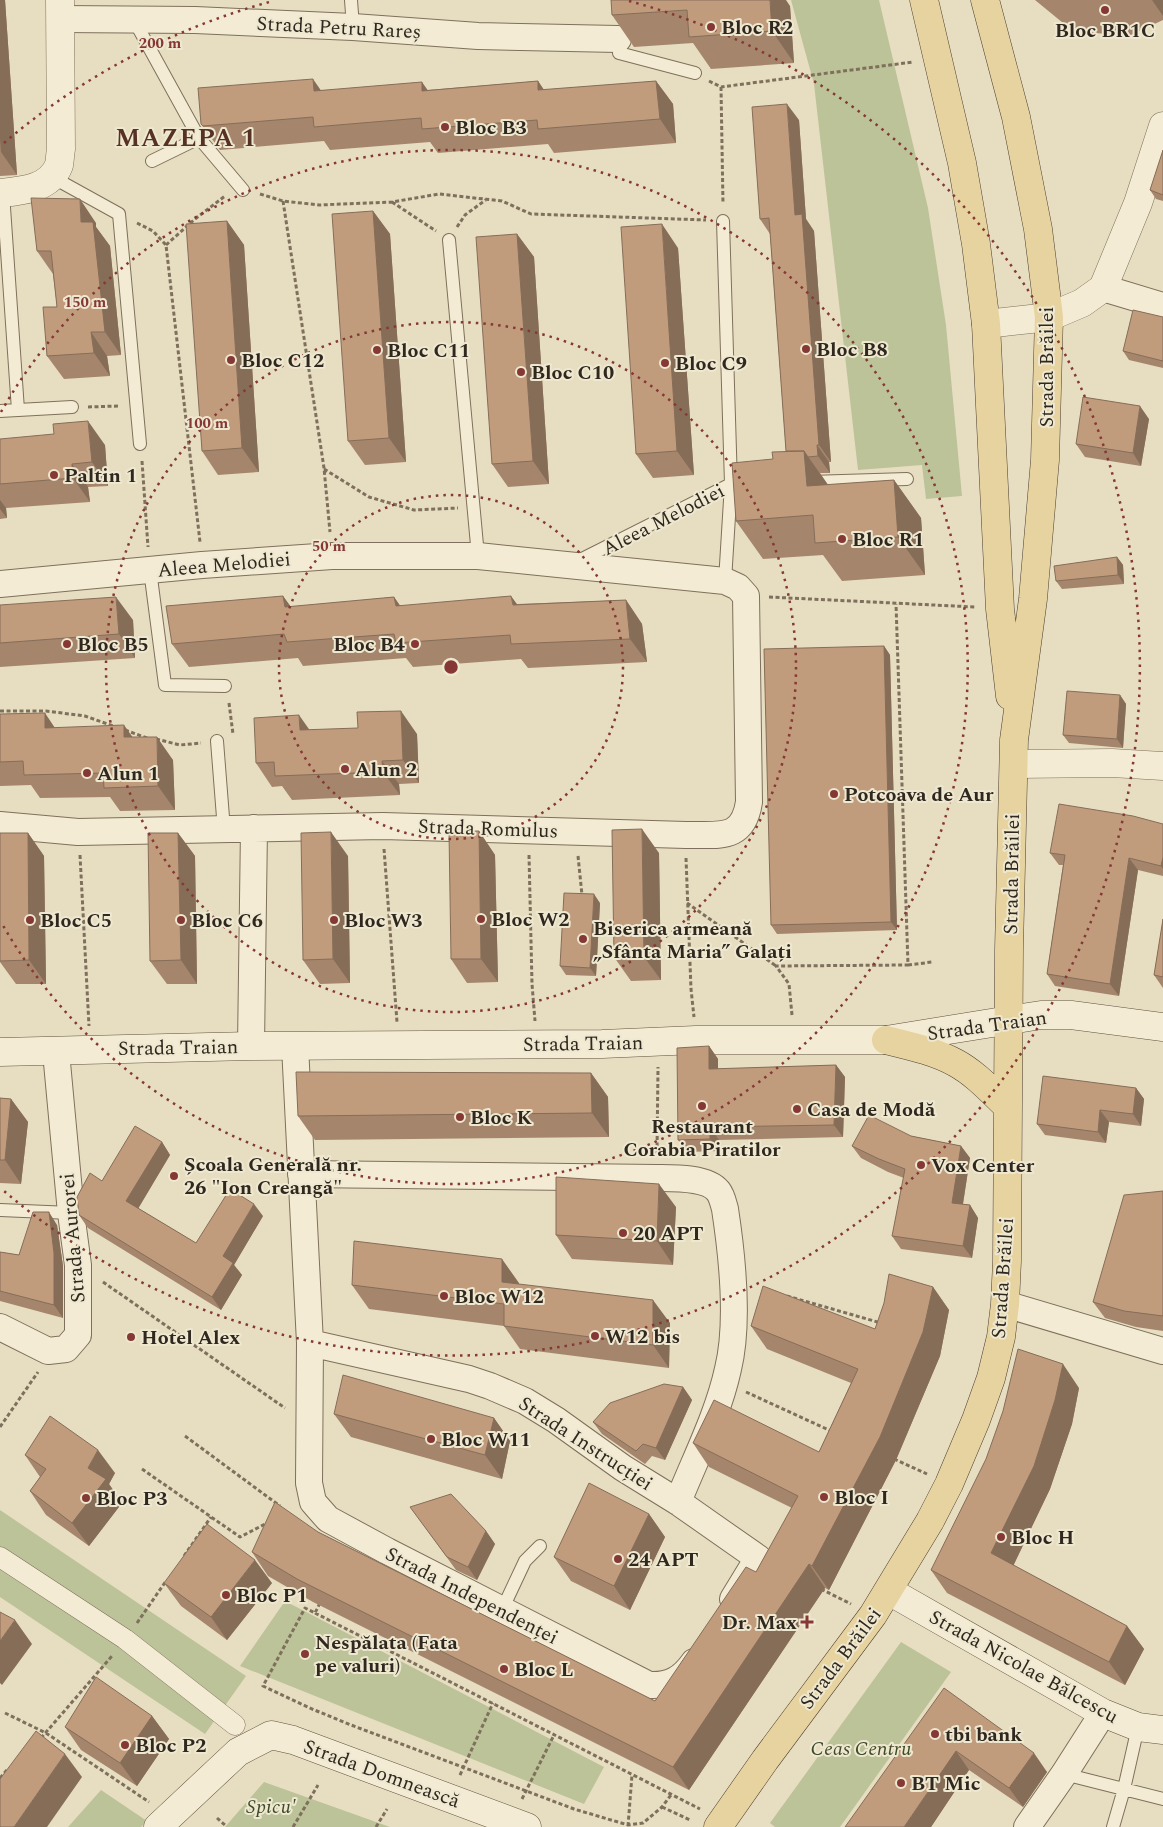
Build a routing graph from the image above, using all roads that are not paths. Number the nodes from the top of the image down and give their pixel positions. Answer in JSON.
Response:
{"nodes":[{"id":1,"x":351,"y":0,"type":"edge"},
{"id":2,"x":924,"y":0,"type":"edge"},
{"id":3,"x":985,"y":0,"type":"edge"},
{"id":4,"x":60,"y":10,"type":"edge"},
{"id":5,"x":134,"y":20,"type":"junction"},
{"id":6,"x":353,"y":27,"type":"junction"},
{"id":7,"x":618,"y":37,"type":"joint"},
{"id":8,"x":695,"y":73,"type":"edge"},
{"id":9,"x":1163,"y":126,"type":"edge"},
{"id":10,"x":199,"y":138,"type":"junction"},
{"id":11,"x":152,"y":161,"type":"dead end"},
{"id":12,"x":52,"y":177,"type":"junction"},
{"id":13,"x":244,"y":190,"type":"road end"},
{"id":14,"x":1,"y":193,"type":"edge"},
{"id":15,"x":723,"y":220,"type":"road end"},
{"id":16,"x":449,"y":240,"type":"road end"},
{"id":17,"x":1104,"y":288,"type":"junction"},
{"id":18,"x":1163,"y":306,"type":"edge"},
{"id":19,"x":1049,"y":317,"type":"junction"},
{"id":20,"x":986,"y":324,"type":"junction"},
{"id":21,"x":72,"y":407,"type":"road end"},
{"id":22,"x":18,"y":410,"type":"junction"},
{"id":23,"x":0,"y":411,"type":"edge"},
{"id":24,"x":140,"y":444,"type":"road end"},
{"id":25,"x":907,"y":479,"type":"dead end"},
{"id":26,"x":799,"y":482,"type":"edge"},
{"id":27,"x":731,"y":484,"type":"junction"},
{"id":28,"x":750,"y":484,"type":"edge"},
{"id":29,"x":478,"y":556,"type":"junction"},
{"id":30,"x":572,"y":565,"type":"junction"},
{"id":31,"x":150,"y":570,"type":"junction"},
{"id":32,"x":725,"y":581,"type":"junction"},
{"id":33,"x":0,"y":584,"type":"edge"},
{"id":34,"x":746,"y":596,"type":"joint"},
{"id":35,"x":225,"y":686,"type":"road end"},
{"id":36,"x":217,"y":741,"type":"road end"},
{"id":37,"x":1014,"y":752,"type":"junction"},
{"id":38,"x":1163,"y":766,"type":"edge"},
{"id":39,"x":0,"y":825,"type":"edge"},
{"id":40,"x":254,"y":828,"type":"junction"},
{"id":41,"x":224,"y":830,"type":"junction"},
{"id":42,"x":1010,"y":1018,"type":"junction"},
{"id":43,"x":1163,"y":1027,"type":"edge"},
{"id":44,"x":886,"y":1040,"type":"junction"},
{"id":45,"x":251,"y":1046,"type":"junction"},
{"id":46,"x":295,"y":1046,"type":"junction"},
{"id":47,"x":0,"y":1052,"type":"edge"},
{"id":48,"x":56,"y":1052,"type":"junction"},
{"id":49,"x":1007,"y":1106,"type":"junction"},
{"id":50,"x":301,"y":1174,"type":"junction"},
{"id":51,"x":0,"y":1210,"type":"edge"},
{"id":52,"x":71,"y":1213,"type":"junction"},
{"id":53,"x":1005,"y":1304,"type":"junction"},
{"id":54,"x":0,"y":1327,"type":"edge"},
{"id":55,"x":310,"y":1343,"type":"junction"},
{"id":56,"x":1163,"y":1351,"type":"edge"},
{"id":57,"x":678,"y":1502,"type":"junction"},
{"id":58,"x":540,"y":1546,"type":"dead end"},
{"id":59,"x":0,"y":1558,"type":"edge"},
{"id":60,"x":889,"y":1591,"type":"junction"},
{"id":61,"x":502,"y":1610,"type":"junction"},
{"id":62,"x":722,"y":1616,"type":"edge"},
{"id":63,"x":707,"y":1641,"type":"edge"},
{"id":64,"x":1103,"y":1713,"type":"junction"},
{"id":65,"x":235,"y":1724,"type":"dead end"},
{"id":66,"x":1150,"y":1728,"type":"edge"},
{"id":67,"x":1064,"y":1774,"type":"junction"},
{"id":68,"x":1124,"y":1789,"type":"junction"},
{"id":69,"x":1163,"y":1799,"type":"edge"},
{"id":70,"x":164,"y":1821,"type":"edge"},
{"id":71,"x":519,"y":1824,"type":"edge"},
{"id":72,"x":720,"y":1824,"type":"edge"},
{"id":73,"x":1027,"y":1827,"type":"edge"},
{"id":74,"x":1113,"y":1827,"type":"edge"}],
"edges":[{"from":1,"to":6,"type":"lane"},
{"from":2,"to":20,"type":"main road","name":"Strada Brăilei"},
{"from":3,"to":19,"type":"main road","name":"Strada Brăilei"},
{"from":4,"to":5,"type":"street","name":"Strada Petru Rareș"},
{"from":4,"to":12,"type":"main road"},
{"from":5,"to":6,"type":"street","name":"Strada Petru Rareș"},
{"from":5,"to":10,"type":"lane"},
{"from":6,"to":7,"type":"street","name":"Strada Petru Rareș"},
{"from":7,"to":8,"type":"lane"},
{"from":9,"to":17,"type":"main road"},
{"from":10,"to":11,"type":"lane"},
{"from":10,"to":13,"type":"lane"},
{"from":12,"to":14,"type":"main road"},
{"from":12,"to":24,"type":"lane"},
{"from":14,"to":22,"type":"lane"},
{"from":15,"to":27,"type":"lane"},
{"from":16,"to":29,"type":"lane"},
{"from":17,"to":18,"type":"street"},
{"from":17,"to":19,"type":"main road"},
{"from":19,"to":20,"type":"main road"},
{"from":19,"to":37,"type":"main road","name":"Strada Brăilei"},
{"from":20,"to":37,"type":"main road","name":"Strada Brăilei"},
{"from":21,"to":22,"type":"lane"},
{"from":22,"to":23,"type":"lane"},
{"from":25,"to":26,"type":"lane"},
{"from":27,"to":28,"type":"lane","name":"Aleea Melodiei"},
{"from":27,"to":30,"type":"lane","name":"Aleea Melodiei"},
{"from":27,"to":32,"type":"lane"},
{"from":29,"to":30,"type":"street","name":"Aleea Melodiei"},
{"from":29,"to":31,"type":"street","name":"Aleea Melodiei"},
{"from":30,"to":32,"type":"street","name":"Aleea Melodiei"},
{"from":31,"to":33,"type":"street","name":"Aleea Melodiei"},
{"from":31,"to":35,"type":"lane"},
{"from":32,"to":34,"type":"street","name":"Aleea Melodiei"},
{"from":34,"to":40,"type":"street","name":"Strada Romulus"},
{"from":36,"to":41,"type":"lane"},
{"from":37,"to":38,"type":"main road"},
{"from":37,"to":42,"type":"main road","name":"Strada Brăilei"},
{"from":39,"to":41,"type":"street","name":"Strada Romulus"},
{"from":40,"to":41,"type":"street","name":"Strada Romulus"},
{"from":40,"to":45,"type":"street"},
{"from":42,"to":43,"type":"main road","name":"Strada Traian"},
{"from":42,"to":44,"type":"main road","name":"Strada Traian"},
{"from":42,"to":49,"type":"main road","name":"Strada Brăilei"},
{"from":44,"to":46,"type":"main road","name":"Strada Traian"},
{"from":44,"to":49,"type":"main road"},
{"from":45,"to":46,"type":"main road","name":"Strada Traian"},
{"from":45,"to":48,"type":"main road","name":"Strada Traian"},
{"from":46,"to":50,"type":"street"},
{"from":47,"to":48,"type":"main road","name":"Strada Traian"},
{"from":48,"to":52,"type":"street","name":"Strada Aurorei"},
{"from":49,"to":53,"type":"main road","name":"Strada Brăilei"},
{"from":50,"to":55,"type":"street"},
{"from":50,"to":57,"type":"street"},
{"from":51,"to":52,"type":"lane"},
{"from":52,"to":54,"type":"street","name":"Strada Aurorei"},
{"from":53,"to":56,"type":"street"},
{"from":53,"to":60,"type":"main road","name":"Strada Brăilei"},
{"from":55,"to":57,"type":"street","name":"Strada Instrucției"},
{"from":55,"to":61,"type":"street","name":"Strada Independenței"},
{"from":57,"to":62,"type":"street","name":"Strada Instrucției"},
{"from":58,"to":61,"type":"lane"},
{"from":59,"to":65,"type":"street"},
{"from":60,"to":64,"type":"main road","name":"Strada Nicolae Bălcescu"},
{"from":60,"to":72,"type":"main road","name":"Strada Brăilei"},
{"from":61,"to":63,"type":"street","name":"Strada Independenței"},
{"from":64,"to":66,"type":"main road","name":"Strada Nicolae Bălcescu"},
{"from":64,"to":67,"type":"street"},
{"from":66,"to":68,"type":"lane"},
{"from":67,"to":68,"type":"lane"},
{"from":67,"to":73,"type":"street"},
{"from":68,"to":69,"type":"lane"},
{"from":68,"to":74,"type":"lane"},
{"from":70,"to":71,"type":"main road","name":"Strada Domnească"}]}
